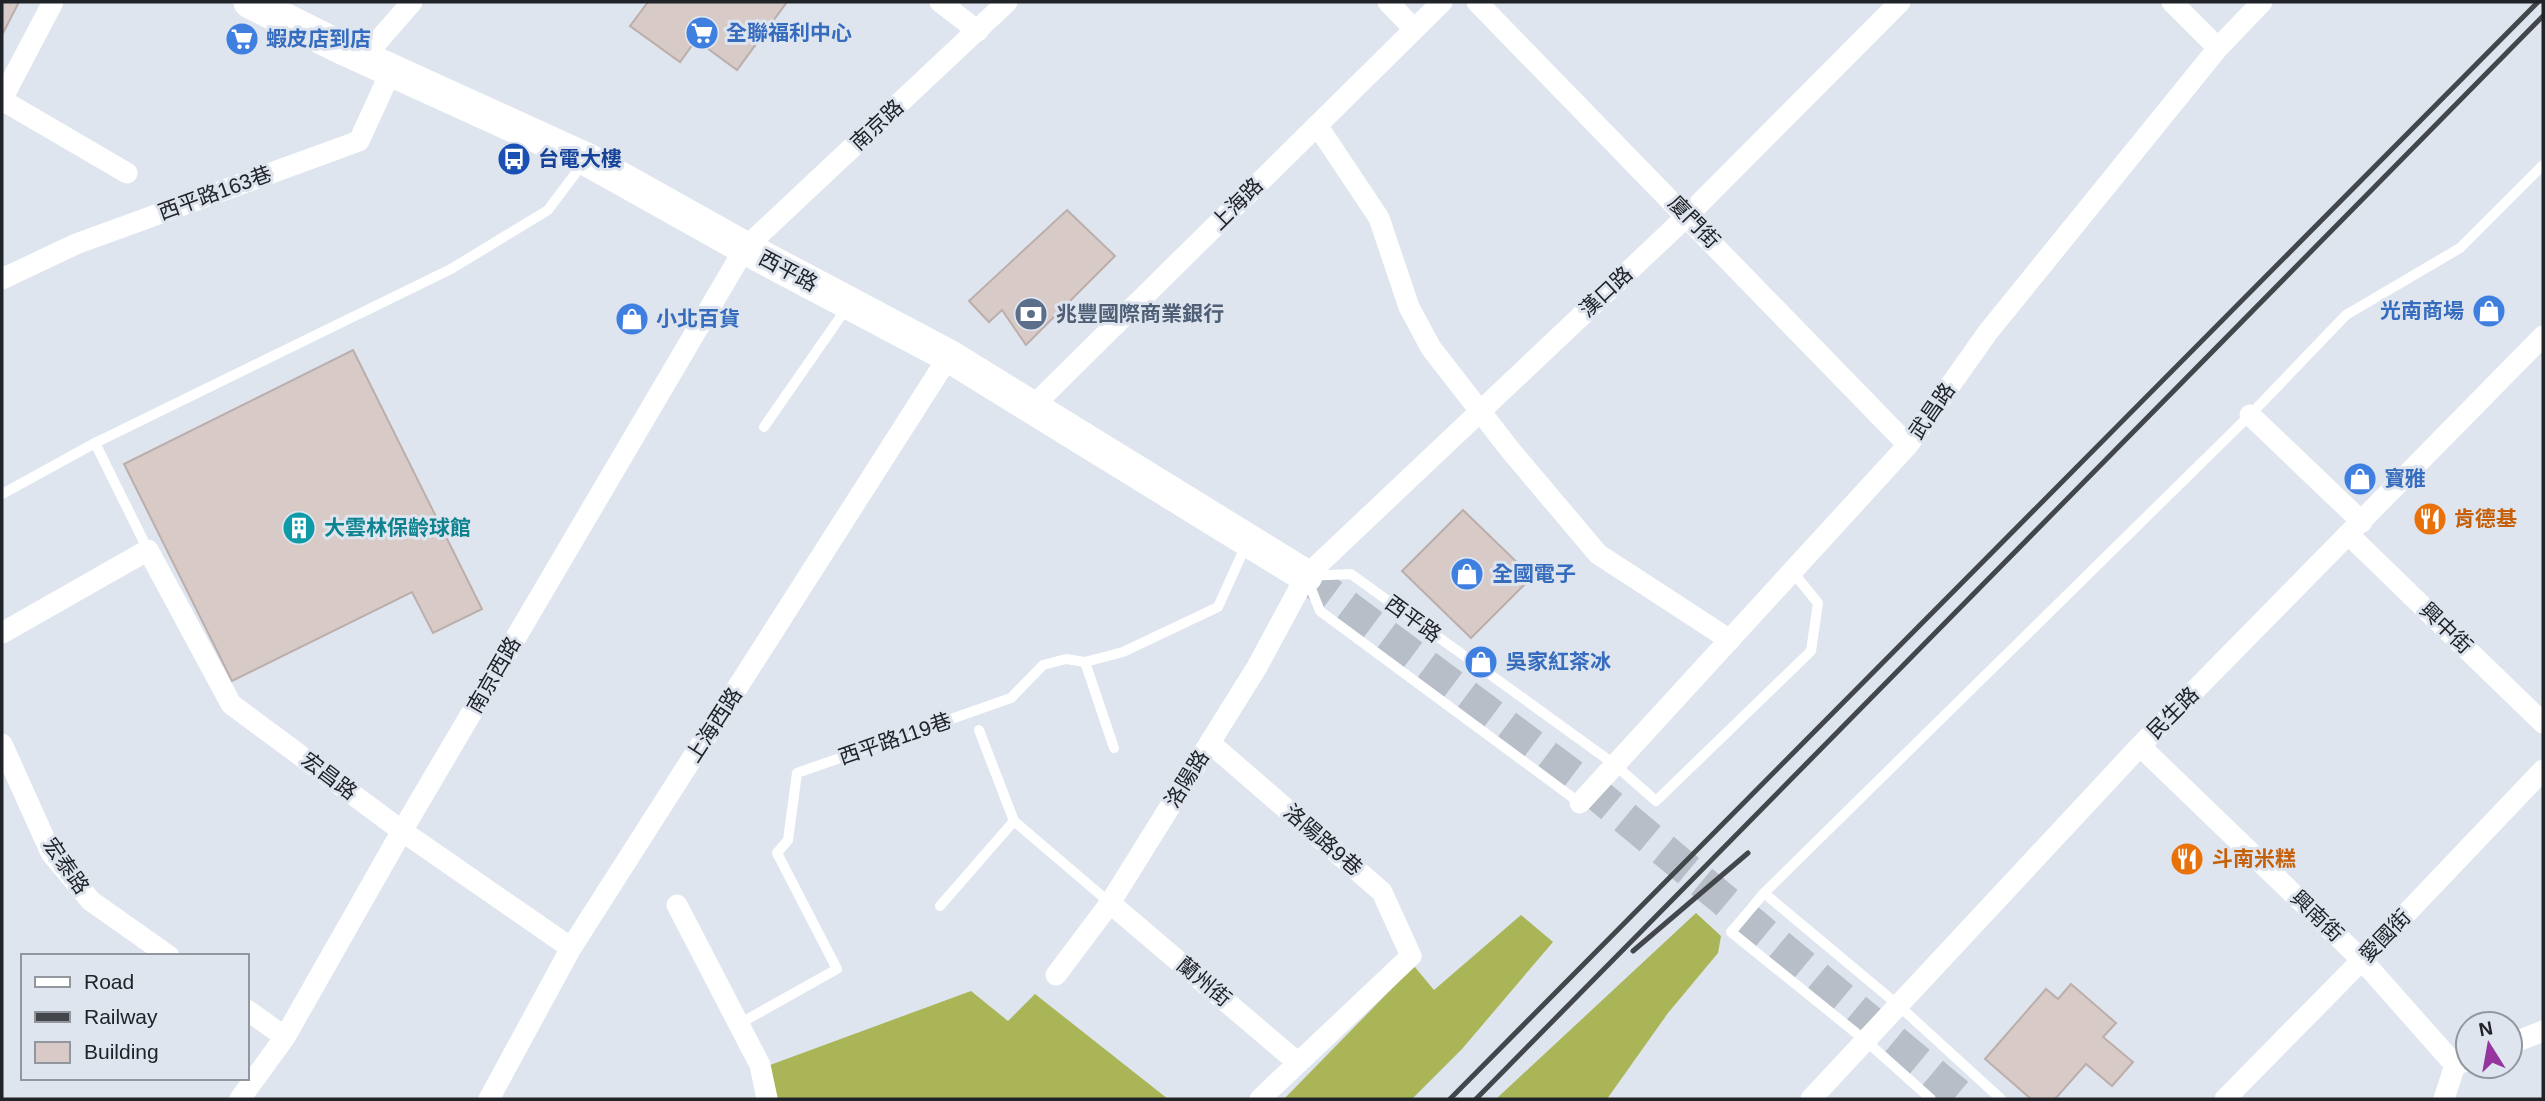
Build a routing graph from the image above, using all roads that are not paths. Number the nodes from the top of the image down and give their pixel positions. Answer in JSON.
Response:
{"nodes":[{"id":1,"x":53,"y":2,"type":"edge"},
{"id":2,"x":251,"y":2,"type":"edge"},
{"id":3,"x":412,"y":2,"type":"edge"},
{"id":4,"x":940,"y":2,"type":"edge"},
{"id":5,"x":1007,"y":2,"type":"edge"},
{"id":6,"x":1388,"y":2,"type":"edge"},
{"id":7,"x":1442,"y":2,"type":"edge"},
{"id":8,"x":1477,"y":2,"type":"edge"},
{"id":9,"x":1900,"y":2,"type":"edge"},
{"id":10,"x":2172,"y":2,"type":"edge"},
{"id":11,"x":2262,"y":2,"type":"edge"},
{"id":12,"x":1414,"y":29,"type":"junction"},
{"id":13,"x":978,"y":31,"type":"junction"},
{"id":14,"x":2218,"y":48,"type":"junction"},
{"id":15,"x":378,"y":64,"type":"junction"},
{"id":16,"x":2,"y":100,"type":"edge"},
{"id":17,"x":1317,"y":125,"type":"junction"},
{"id":18,"x":586,"y":159,"type":"junction"},
{"id":19,"x":2543,"y":165,"type":"edge"},
{"id":20,"x":127,"y":173,"type":"dead end"},
{"id":21,"x":1687,"y":216,"type":"junction"},
{"id":22,"x":745,"y":248,"type":"junction"},
{"id":23,"x":2,"y":279,"type":"edge"},
{"id":24,"x":850,"y":303,"type":"junction"},
{"id":25,"x":2543,"y":336,"type":"edge"},
{"id":26,"x":949,"y":356,"type":"junction"},
{"id":27,"x":1032,"y":407,"type":"junction"},
{"id":28,"x":1481,"y":411,"type":"junction"},
{"id":29,"x":2250,"y":415,"type":"junction"},
{"id":30,"x":764,"y":427,"type":"dead end"},
{"id":31,"x":95,"y":443,"type":"junction"},
{"id":32,"x":1908,"y":445,"type":"junction"},
{"id":33,"x":2,"y":494,"type":"edge"},
{"id":34,"x":2355,"y":528,"type":"junction"},
{"id":35,"x":1249,"y":540,"type":"junction"},
{"id":36,"x":148,"y":550,"type":"junction"},
{"id":37,"x":1792,"y":571,"type":"junction"},
{"id":38,"x":1306,"y":576,"type":"junction"},
{"id":39,"x":2,"y":633,"type":"edge"},
{"id":40,"x":1730,"y":640,"type":"junction"},
{"id":41,"x":1085,"y":662,"type":"junction"},
{"id":42,"x":2543,"y":723,"type":"edge"},
{"id":43,"x":979,"y":730,"type":"dead end"},
{"id":44,"x":1210,"y":743,"type":"junction"},
{"id":45,"x":2,"y":744,"type":"edge"},
{"id":46,"x":2140,"y":746,"type":"junction"},
{"id":47,"x":1114,"y":748,"type":"dead end"},
{"id":48,"x":1614,"y":764,"type":"junction"},
{"id":49,"x":2543,"y":770,"type":"edge"},
{"id":50,"x":1580,"y":803,"type":"joint"},
{"id":51,"x":1014,"y":821,"type":"junction"},
{"id":52,"x":402,"y":831,"type":"junction"},
{"id":53,"x":1764,"y":893,"type":"junction"},
{"id":54,"x":1110,"y":903,"type":"junction"},
{"id":55,"x":677,"y":905,"type":"dead end"},
{"id":56,"x":940,"y":906,"type":"dead end"},
{"id":57,"x":571,"y":948,"type":"junction"},
{"id":58,"x":166,"y":954,"type":"edge"},
{"id":59,"x":2362,"y":960,"type":"junction"},
{"id":60,"x":1056,"y":975,"type":"dead end"},
{"id":61,"x":1898,"y":1005,"type":"junction"},
{"id":62,"x":248,"y":1011,"type":"edge"},
{"id":63,"x":738,"y":1024,"type":"junction"},
{"id":64,"x":2543,"y":1031,"type":"edge"},
{"id":65,"x":285,"y":1037,"type":"junction"},
{"id":66,"x":2524,"y":1038,"type":"edge"},
{"id":67,"x":1866,"y":1041,"type":"junction"},
{"id":68,"x":2454,"y":1055,"type":"edge"},
{"id":69,"x":1297,"y":1062,"type":"junction"},
{"id":70,"x":2454,"y":1079,"type":"edge"},
{"id":71,"x":240,"y":1099,"type":"edge"},
{"id":72,"x":489,"y":1099,"type":"edge"},
{"id":73,"x":767,"y":1099,"type":"edge"},
{"id":74,"x":1260,"y":1099,"type":"edge"},
{"id":75,"x":1811,"y":1099,"type":"edge"},
{"id":76,"x":1931,"y":1099,"type":"edge"},
{"id":77,"x":2001,"y":1099,"type":"edge"},
{"id":78,"x":2225,"y":1099,"type":"edge"},
{"id":79,"x":2444,"y":1099,"type":"edge"}],
"edges":[{"from":1,"to":16,"type":"street"},
{"from":2,"to":15,"type":"main road","name":"西平路"},
{"from":3,"to":15,"type":"street","name":"西平路163巷"},
{"from":4,"to":13,"type":"street"},
{"from":5,"to":13,"type":"street","name":"南京路"},
{"from":6,"to":12,"type":"street"},
{"from":7,"to":12,"type":"street","name":"上海路"},
{"from":8,"to":21,"type":"street","name":"廈門街"},
{"from":9,"to":21,"type":"street","name":"漢口路"},
{"from":10,"to":14,"type":"street"},
{"from":11,"to":14,"type":"street","name":"武昌路"},
{"from":12,"to":17,"type":"street","name":"上海路"},
{"from":13,"to":22,"type":"street","name":"南京路"},
{"from":14,"to":32,"type":"street","name":"武昌路"},
{"from":15,"to":18,"type":"main road","name":"西平路"},
{"from":15,"to":23,"type":"street","name":"西平路163巷"},
{"from":16,"to":20,"type":"street"},
{"from":17,"to":27,"type":"street","name":"上海路"},
{"from":17,"to":28,"type":"street"},
{"from":18,"to":22,"type":"main road","name":"西平路"},
{"from":18,"to":31,"type":"lane"},
{"from":19,"to":29,"type":"lane"},
{"from":21,"to":28,"type":"street","name":"漢口路"},
{"from":21,"to":32,"type":"street","name":"廈門街"},
{"from":22,"to":24,"type":"main road","name":"西平路"},
{"from":22,"to":52,"type":"street","name":"南京西路"},
{"from":24,"to":26,"type":"main road","name":"西平路"},
{"from":24,"to":30,"type":"lane"},
{"from":25,"to":34,"type":"street","name":"民生路"},
{"from":26,"to":27,"type":"main road","name":"西平路"},
{"from":26,"to":57,"type":"street","name":"上海西路"},
{"from":27,"to":35,"type":"main road","name":"西平路"},
{"from":28,"to":38,"type":"street","name":"漢口路"},
{"from":28,"to":40,"type":"street"},
{"from":29,"to":34,"type":"street","name":"興中街"},
{"from":29,"to":53,"type":"lane"},
{"from":31,"to":33,"type":"lane"},
{"from":31,"to":36,"type":"lane"},
{"from":32,"to":37,"type":"street","name":"武昌路"},
{"from":34,"to":42,"type":"street","name":"興中街"},
{"from":34,"to":46,"type":"street","name":"民生路"},
{"from":35,"to":38,"type":"main road","name":"西平路"},
{"from":35,"to":41,"type":"lane","name":"西平路119巷"},
{"from":36,"to":39,"type":"street"},
{"from":36,"to":52,"type":"street","name":"宏昌路"},
{"from":37,"to":40,"type":"street","name":"武昌路"},
{"from":37,"to":48,"type":"lane","name":"西平路"},
{"from":38,"to":44,"type":"street","name":"洛陽路"},
{"from":38,"to":48,"type":"lane","name":"西平路"},
{"from":38,"to":50,"type":"lane"},
{"from":40,"to":48,"type":"street","name":"武昌路"},
{"from":41,"to":47,"type":"lane"},
{"from":41,"to":63,"type":"lane","name":"西平路119巷"},
{"from":43,"to":51,"type":"lane"},
{"from":44,"to":54,"type":"street","name":"洛陽路"},
{"from":44,"to":69,"type":"street","name":"洛陽路9巷"},
{"from":45,"to":58,"type":"street","name":"宏泰路"},
{"from":46,"to":59,"type":"street","name":"興南街"},
{"from":46,"to":61,"type":"street","name":"民生路"},
{"from":48,"to":50,"type":"street","name":"武昌路"},
{"from":49,"to":59,"type":"street","name":"愛國街"},
{"from":51,"to":54,"type":"lane"},
{"from":51,"to":56,"type":"lane"},
{"from":52,"to":57,"type":"street","name":"宏昌路"},
{"from":52,"to":65,"type":"street","name":"南京西路"},
{"from":53,"to":61,"type":"lane"},
{"from":53,"to":67,"type":"lane"},
{"from":54,"to":60,"type":"street","name":"洛陽路"},
{"from":54,"to":69,"type":"street","name":"蘭州街"},
{"from":55,"to":63,"type":"street"},
{"from":57,"to":72,"type":"street","name":"上海西路"},
{"from":59,"to":68,"type":"street","name":"興南街"},
{"from":59,"to":78,"type":"street","name":"愛國街"},
{"from":61,"to":67,"type":"street","name":"民生路"},
{"from":61,"to":77,"type":"lane"},
{"from":62,"to":65,"type":"street"},
{"from":63,"to":73,"type":"street"},
{"from":64,"to":66,"type":"street"},
{"from":65,"to":71,"type":"street","name":"南京西路"},
{"from":67,"to":75,"type":"street","name":"民生路"},
{"from":67,"to":76,"type":"lane"},
{"from":69,"to":74,"type":"street"},
{"from":70,"to":79,"type":"street"}]}
